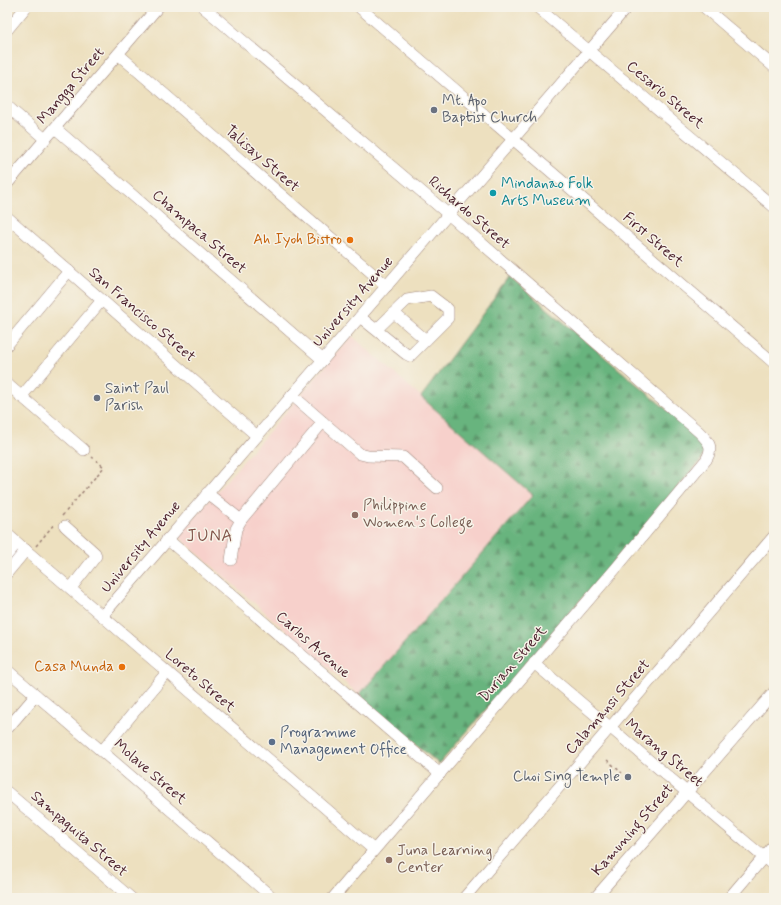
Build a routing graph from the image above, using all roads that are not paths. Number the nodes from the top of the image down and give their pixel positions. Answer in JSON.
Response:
{"nodes":[{"id":1,"x":26,"y":7,"type":"edge"},
{"id":2,"x":158,"y":7,"type":"edge"},
{"id":3,"x":203,"y":7,"type":"edge"},
{"id":4,"x":359,"y":7,"type":"edge"},
{"id":5,"x":537,"y":7,"type":"edge"},
{"id":6,"x":627,"y":7,"type":"edge"},
{"id":7,"x":704,"y":7,"type":"edge"},
{"id":8,"x":7,"y":30,"type":"edge"},
{"id":9,"x":589,"y":51,"type":"junction"},
{"id":10,"x":118,"y":54,"type":"junction"},
{"id":11,"x":774,"y":67,"type":"edge"},
{"id":12,"x":7,"y":106,"type":"edge"},
{"id":13,"x":55,"y":128,"type":"junction"},
{"id":14,"x":46,"y":139,"type":"junction"},
{"id":15,"x":513,"y":139,"type":"junction"},
{"id":16,"x":7,"y":184,"type":"edge"},
{"id":17,"x":774,"y":207,"type":"edge"},
{"id":18,"x":448,"y":214,"type":"junction"},
{"id":19,"x":7,"y":217,"type":"edge"},
{"id":20,"x":69,"y":271,"type":"junction"},
{"id":21,"x":387,"y":286,"type":"junction"},
{"id":22,"x":102,"y":300,"type":"junction"},
{"id":23,"x":394,"y":313,"type":"junction"},
{"id":24,"x":360,"y":317,"type":"junction"},
{"id":25,"x":376,"y":330,"type":"junction"},
{"id":26,"x":426,"y":340,"type":"junction"},
{"id":27,"x":7,"y":345,"type":"edge"},
{"id":28,"x":323,"y":360,"type":"junction"},
{"id":29,"x":774,"y":363,"type":"edge"},
{"id":30,"x":7,"y":384,"type":"edge"},
{"id":31,"x":292,"y":394,"type":"junction"},
{"id":32,"x":21,"y":396,"type":"junction"},
{"id":33,"x":323,"y":422,"type":"junction"},
{"id":34,"x":257,"y":436,"type":"junction"},
{"id":35,"x":710,"y":447,"type":"joint"},
{"id":36,"x":84,"y":450,"type":"road end"},
{"id":37,"x":437,"y":488,"type":"dead end"},
{"id":38,"x":207,"y":493,"type":"junction"},
{"id":39,"x":241,"y":520,"type":"junction"},
{"id":40,"x":65,"y":526,"type":"dead end"},
{"id":41,"x":7,"y":534,"type":"edge"},
{"id":42,"x":774,"y":536,"type":"edge"},
{"id":43,"x":167,"y":539,"type":"junction"},
{"id":44,"x":17,"y":543,"type":"junction"},
{"id":45,"x":28,"y":552,"type":"junction"},
{"id":46,"x":7,"y":555,"type":"edge"},
{"id":47,"x":231,"y":560,"type":"dead end"},
{"id":48,"x":7,"y":573,"type":"edge"},
{"id":49,"x":71,"y":588,"type":"junction"},
{"id":50,"x":102,"y":616,"type":"junction"},
{"id":51,"x":534,"y":663,"type":"junction"},
{"id":52,"x":7,"y":670,"type":"edge"},
{"id":53,"x":168,"y":672,"type":"junction"},
{"id":54,"x":774,"y":692,"type":"edge"},
{"id":55,"x":36,"y":695,"type":"junction"},
{"id":56,"x":610,"y":727,"type":"junction"},
{"id":57,"x":7,"y":729,"type":"edge"},
{"id":58,"x":102,"y":751,"type":"junction"},
{"id":59,"x":440,"y":774,"type":"junction"},
{"id":60,"x":7,"y":792,"type":"edge"},
{"id":61,"x":686,"y":792,"type":"junction"},
{"id":62,"x":774,"y":845,"type":"edge"},
{"id":63,"x":374,"y":850,"type":"junction"},
{"id":64,"x":764,"y":857,"type":"junction"},
{"id":65,"x":774,"y":866,"type":"edge"},
{"id":66,"x":131,"y":898,"type":"edge"},
{"id":67,"x":273,"y":898,"type":"edge"},
{"id":68,"x":333,"y":898,"type":"edge"},
{"id":69,"x":464,"y":898,"type":"edge"},
{"id":70,"x":595,"y":898,"type":"edge"},
{"id":71,"x":729,"y":898,"type":"edge"}],
"edges":[{"from":1,"to":8,"type":"street"},
{"from":2,"to":10,"type":"street","name":"Mangga Street"},
{"from":3,"to":18,"type":"street","name":"Richardo Street"},
{"from":4,"to":15,"type":"street","name":"First Street"},
{"from":5,"to":9,"type":"street","name":"Cesario Street"},
{"from":6,"to":9,"type":"street","name":"University Avenue"},
{"from":7,"to":11,"type":"street"},
{"from":9,"to":15,"type":"street","name":"University Avenue"},
{"from":9,"to":17,"type":"street","name":"Cesario Street"},
{"from":10,"to":13,"type":"street","name":"Mangga Street"},
{"from":10,"to":21,"type":"street","name":"Talisay Street"},
{"from":12,"to":14,"type":"street"},
{"from":13,"to":14,"type":"street","name":"Mangga Street"},
{"from":13,"to":28,"type":"street","name":"Champaca Street"},
{"from":14,"to":16,"type":"street","name":"Mangga Street"},
{"from":15,"to":18,"type":"street","name":"University Avenue"},
{"from":15,"to":29,"type":"street","name":"First Street"},
{"from":18,"to":21,"type":"street","name":"University Avenue"},
{"from":18,"to":35,"type":"street","name":"Richardo Street"},
{"from":19,"to":20,"type":"street","name":"San Francisco Street"},
{"from":20,"to":22,"type":"street","name":"San Francisco Street"},
{"from":20,"to":27,"type":"street"},
{"from":21,"to":24,"type":"street","name":"University Avenue"},
{"from":22,"to":32,"type":"street"},
{"from":22,"to":34,"type":"street","name":"San Francisco Street"},
{"from":23,"to":25,"type":"street"},
{"from":23,"to":26,"type":"street"},
{"from":23,"to":26,"type":"street"},
{"from":24,"to":25,"type":"street"},
{"from":24,"to":28,"type":"street","name":"University Avenue"},
{"from":25,"to":26,"type":"street"},
{"from":28,"to":31,"type":"street","name":"University Avenue"},
{"from":30,"to":32,"type":"street"},
{"from":31,"to":33,"type":"street"},
{"from":31,"to":34,"type":"street","name":"University Avenue"},
{"from":32,"to":36,"type":"street"},
{"from":33,"to":37,"type":"street"},
{"from":33,"to":39,"type":"street"},
{"from":34,"to":38,"type":"street","name":"University Avenue"},
{"from":35,"to":51,"type":"street","name":"Durian Street"},
{"from":38,"to":39,"type":"street"},
{"from":38,"to":43,"type":"street","name":"University Avenue"},
{"from":39,"to":47,"type":"street"},
{"from":40,"to":49,"type":"street"},
{"from":41,"to":44,"type":"street","name":"Loreto Street"},
{"from":42,"to":56,"type":"street","name":"Calamansi Street"},
{"from":43,"to":50,"type":"street","name":"University Avenue"},
{"from":43,"to":59,"type":"street","name":"Carlos Avenue"},
{"from":44,"to":45,"type":"street","name":"Loreto Street"},
{"from":44,"to":46,"type":"street"},
{"from":45,"to":48,"type":"street"},
{"from":45,"to":49,"type":"street","name":"Loreto Street"},
{"from":49,"to":50,"type":"street","name":"Loreto Street"},
{"from":50,"to":53,"type":"street","name":"Loreto Street"},
{"from":51,"to":56,"type":"street","name":"Marang Street"},
{"from":51,"to":59,"type":"street","name":"Durian Street"},
{"from":52,"to":55,"type":"street","name":"Molave Street"},
{"from":53,"to":58,"type":"street"},
{"from":53,"to":63,"type":"street","name":"Loreto Street"},
{"from":54,"to":61,"type":"street","name":"Kamuning Street"},
{"from":55,"to":57,"type":"street"},
{"from":55,"to":58,"type":"street","name":"Molave Street"},
{"from":56,"to":61,"type":"street","name":"Marang Street"},
{"from":56,"to":69,"type":"street","name":"Calamansi Street"},
{"from":58,"to":67,"type":"street","name":"Molave Street"},
{"from":59,"to":63,"type":"street","name":"Durian Street"},
{"from":60,"to":66,"type":"street","name":"Sampaguita Street"},
{"from":61,"to":64,"type":"street","name":"Marang Street"},
{"from":61,"to":70,"type":"street","name":"Kamuning Street"},
{"from":62,"to":64,"type":"street"},
{"from":63,"to":68,"type":"street","name":"Durian Street"},
{"from":64,"to":65,"type":"street","name":"Marang Street"},
{"from":64,"to":71,"type":"street"}]}
